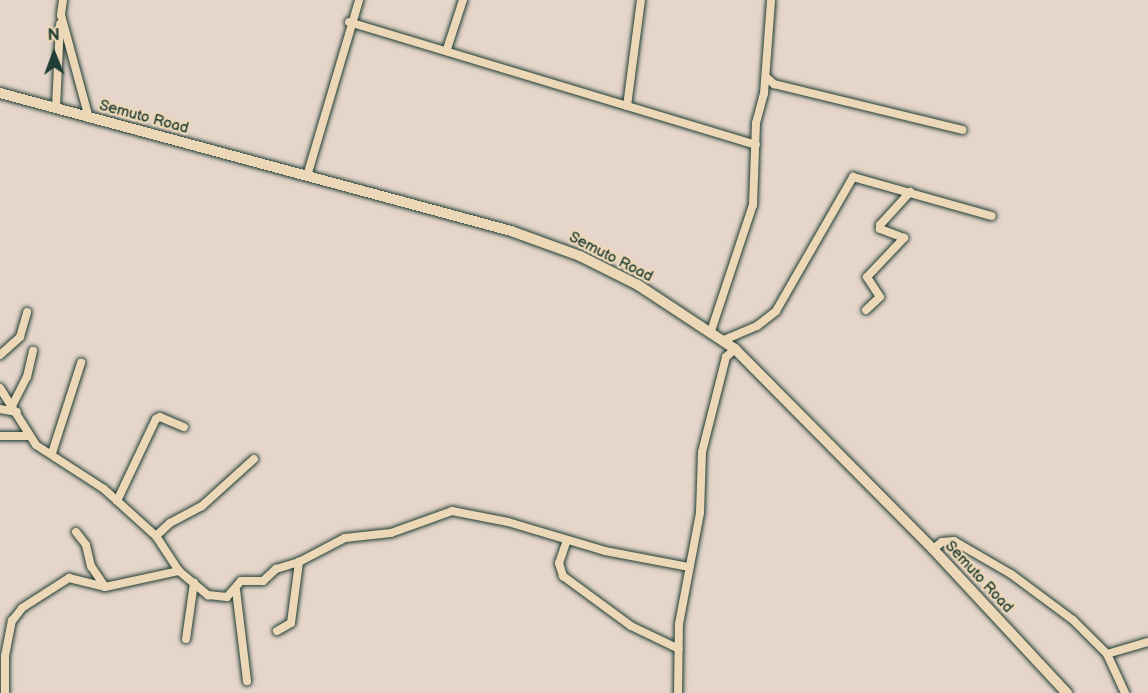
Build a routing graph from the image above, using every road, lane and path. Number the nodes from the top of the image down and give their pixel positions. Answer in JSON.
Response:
{"nodes":[{"id":1,"x":63,"y":0,"type":"edge"},
{"id":2,"x":358,"y":0,"type":"edge"},
{"id":3,"x":463,"y":0,"type":"edge"},
{"id":4,"x":641,"y":0,"type":"edge"},
{"id":5,"x":771,"y":0,"type":"edge"},
{"id":6,"x":61,"y":15,"type":"junction"},
{"id":7,"x":349,"y":22,"type":"junction"},
{"id":8,"x":447,"y":49,"type":"junction"},
{"id":9,"x":766,"y":77,"type":"junction"},
{"id":10,"x":0,"y":93,"type":"edge"},
{"id":11,"x":627,"y":106,"type":"junction"},
{"id":12,"x":57,"y":107,"type":"junction"},
{"id":13,"x":89,"y":118,"type":"junction"},
{"id":14,"x":962,"y":130,"type":"dead end"},
{"id":15,"x":756,"y":145,"type":"junction"},
{"id":16,"x":307,"y":176,"type":"junction"},
{"id":17,"x":910,"y":192,"type":"junction"},
{"id":18,"x":992,"y":216,"type":"dead end"},
{"id":19,"x":866,"y":310,"type":"dead end"},
{"id":20,"x":27,"y":312,"type":"dead end"},
{"id":21,"x":711,"y":331,"type":"junction"},
{"id":22,"x":724,"y":340,"type":"junction"},
{"id":23,"x":735,"y":349,"type":"junction"},
{"id":24,"x":33,"y":351,"type":"dead end"},
{"id":25,"x":0,"y":355,"type":"edge"},
{"id":26,"x":81,"y":363,"type":"dead end"},
{"id":27,"x":0,"y":388,"type":"edge"},
{"id":28,"x":13,"y":404,"type":"junction"},
{"id":29,"x":0,"y":409,"type":"edge"},
{"id":30,"x":17,"y":412,"type":"junction"},
{"id":31,"x":184,"y":427,"type":"dead end"},
{"id":32,"x":0,"y":436,"type":"edge"},
{"id":33,"x":28,"y":436,"type":"junction"},
{"id":34,"x":52,"y":453,"type":"junction"},
{"id":35,"x":254,"y":459,"type":"dead end"},
{"id":36,"x":117,"y":501,"type":"junction"},
{"id":37,"x":75,"y":532,"type":"dead end"},
{"id":38,"x":156,"y":536,"type":"junction"},
{"id":39,"x":567,"y":540,"type":"junction"},
{"id":40,"x":933,"y":549,"type":"junction"},
{"id":41,"x":299,"y":562,"type":"junction"},
{"id":42,"x":689,"y":567,"type":"junction"},
{"id":43,"x":179,"y":571,"type":"junction"},
{"id":44,"x":194,"y":583,"type":"junction"},
{"id":45,"x":105,"y":587,"type":"junction"},
{"id":46,"x":236,"y":590,"type":"junction"},
{"id":47,"x":277,"y":631,"type":"dead end"},
{"id":48,"x":186,"y":639,"type":"dead end"},
{"id":49,"x":1148,"y":642,"type":"edge"},
{"id":50,"x":679,"y":649,"type":"junction"},
{"id":51,"x":1107,"y":654,"type":"junction"},
{"id":52,"x":247,"y":681,"type":"dead end"},
{"id":53,"x":5,"y":693,"type":"edge"},
{"id":54,"x":678,"y":693,"type":"edge"},
{"id":55,"x":1067,"y":693,"type":"edge"},
{"id":56,"x":1125,"y":693,"type":"edge"}],
"edges":[{"from":1,"to":6,"type":"street"},
{"from":2,"to":7,"type":"street"},
{"from":3,"to":8,"type":"street"},
{"from":4,"to":11,"type":"street"},
{"from":5,"to":9,"type":"street"},
{"from":6,"to":12,"type":"street"},
{"from":6,"to":13,"type":"street"},
{"from":7,"to":8,"type":"street"},
{"from":7,"to":16,"type":"street"},
{"from":8,"to":11,"type":"street"},
{"from":9,"to":14,"type":"street"},
{"from":9,"to":15,"type":"street"},
{"from":10,"to":12,"type":"main road","name":"Semuto Road"},
{"from":11,"to":15,"type":"street"},
{"from":12,"to":13,"type":"main road","name":"Semuto Road"},
{"from":13,"to":16,"type":"main road","name":"Semuto Road"},
{"from":15,"to":21,"type":"street"},
{"from":16,"to":21,"type":"main road","name":"Semuto Road"},
{"from":17,"to":18,"type":"street"},
{"from":17,"to":19,"type":"street"},
{"from":17,"to":22,"type":"street"},
{"from":20,"to":25,"type":"street"},
{"from":21,"to":22,"type":"main road","name":"Semuto Road"},
{"from":22,"to":23,"type":"main road","name":"Semuto Road"},
{"from":23,"to":40,"type":"main road","name":"Semuto Road"},
{"from":23,"to":42,"type":"street"},
{"from":24,"to":28,"type":"street"},
{"from":26,"to":34,"type":"street"},
{"from":27,"to":28,"type":"street"},
{"from":28,"to":30,"type":"street"},
{"from":29,"to":30,"type":"street"},
{"from":30,"to":33,"type":"street"},
{"from":31,"to":36,"type":"street"},
{"from":32,"to":33,"type":"street"},
{"from":33,"to":34,"type":"street"},
{"from":34,"to":36,"type":"street"},
{"from":35,"to":38,"type":"street"},
{"from":36,"to":38,"type":"street"},
{"from":37,"to":45,"type":"street"},
{"from":38,"to":43,"type":"street"},
{"from":39,"to":41,"type":"street"},
{"from":39,"to":42,"type":"street"},
{"from":39,"to":50,"type":"street"},
{"from":40,"to":51,"type":"street"},
{"from":40,"to":55,"type":"main road","name":"Semuto Road"},
{"from":41,"to":46,"type":"street"},
{"from":41,"to":47,"type":"street"},
{"from":42,"to":50,"type":"street"},
{"from":43,"to":44,"type":"street"},
{"from":43,"to":45,"type":"street"},
{"from":44,"to":46,"type":"street"},
{"from":44,"to":48,"type":"street"},
{"from":45,"to":53,"type":"street"},
{"from":46,"to":52,"type":"street"},
{"from":49,"to":51,"type":"street"},
{"from":50,"to":54,"type":"street"},
{"from":51,"to":56,"type":"street"}]}
